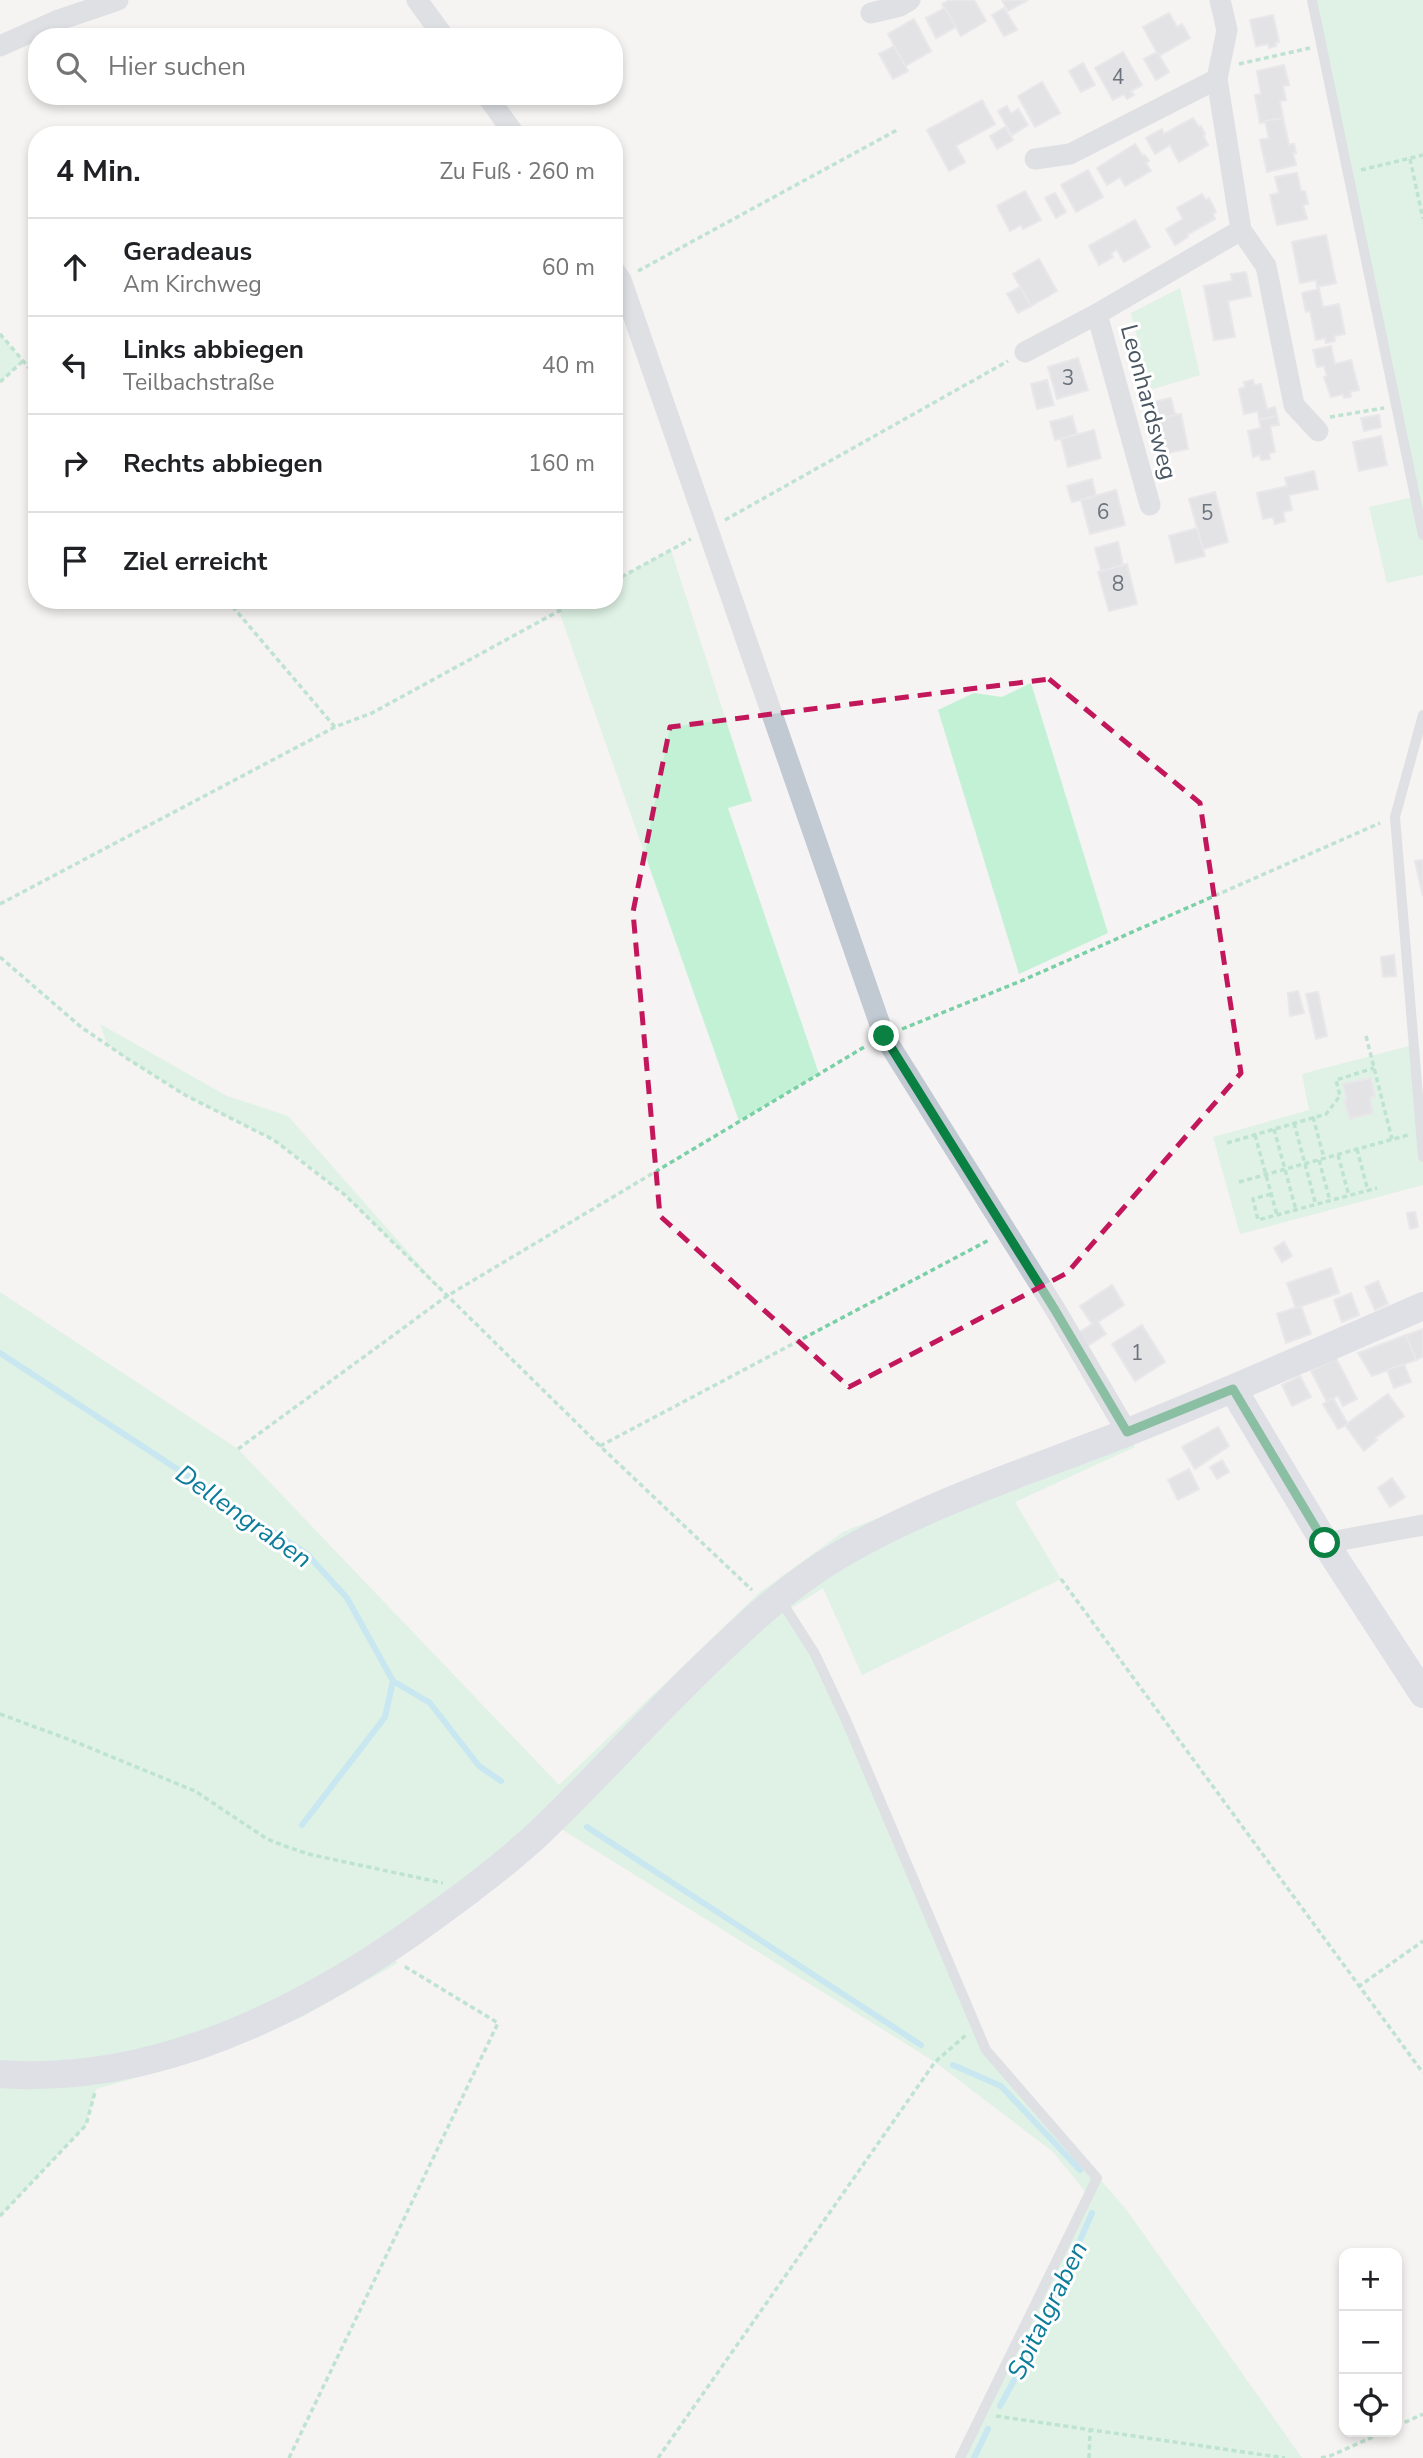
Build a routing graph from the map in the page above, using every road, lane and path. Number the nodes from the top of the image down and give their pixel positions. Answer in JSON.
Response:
{"nodes":[{"id":1,"x":118,"y":0,"type":"edge"},
{"id":2,"x":417,"y":0,"type":"edge"},
{"id":3,"x":910,"y":0,"type":"edge"},
{"id":4,"x":1220,"y":0,"type":"edge"},
{"id":5,"x":1312,"y":0,"type":"edge"},
{"id":6,"x":871,"y":13,"type":"dead end"},
{"id":7,"x":41,"y":28,"type":"edge"},
{"id":8,"x":437,"y":28,"type":"edge"},
{"id":9,"x":28,"y":34,"type":"edge"},
{"id":10,"x":0,"y":46,"type":"edge"},
{"id":11,"x":1322,"y":46,"type":"junction"},
{"id":12,"x":1219,"y":74,"type":"junction"},
{"id":13,"x":493,"y":105,"type":"edge"},
{"id":14,"x":509,"y":126,"type":"edge"},
{"id":15,"x":897,"y":130,"type":"dead end"},
{"id":16,"x":1423,"y":155,"type":"edge"},
{"id":17,"x":1035,"y":159,"type":"dead end"},
{"id":18,"x":1410,"y":159,"type":"junction"},
{"id":19,"x":1349,"y":172,"type":"junction"},
{"id":20,"x":1423,"y":219,"type":"edge"},
{"id":21,"x":1241,"y":230,"type":"junction"},
{"id":22,"x":623,"y":272,"type":"edge"},
{"id":23,"x":623,"y":289,"type":"edge"},
{"id":24,"x":1097,"y":314,"type":"junction"},
{"id":25,"x":0,"y":334,"type":"edge"},
{"id":26,"x":1025,"y":352,"type":"joint"},
{"id":27,"x":23,"y":361,"type":"junction"},
{"id":28,"x":28,"y":367,"type":"edge"},
{"id":29,"x":0,"y":382,"type":"edge"},
{"id":30,"x":1397,"y":406,"type":"junction"},
{"id":31,"x":1313,"y":426,"type":"joint"},
{"id":32,"x":1150,"y":505,"type":"dead end"},
{"id":33,"x":709,"y":529,"type":"junction"},
{"id":34,"x":1423,"y":535,"type":"edge"},
{"id":35,"x":623,"y":576,"type":"edge"},
{"id":36,"x":235,"y":609,"type":"edge"},
{"id":37,"x":563,"y":609,"type":"edge"},
{"id":38,"x":1423,"y":715,"type":"edge"},
{"id":39,"x":335,"y":727,"type":"junction"},
{"id":40,"x":1395,"y":817,"type":"junction"},
{"id":41,"x":0,"y":904,"type":"edge"},
{"id":42,"x":0,"y":957,"type":"edge"},
{"id":43,"x":884,"y":1036,"type":"junction"},
{"id":44,"x":1366,"y":1036,"type":"dead end"},
{"id":45,"x":1374,"y":1069,"type":"junction"},
{"id":46,"x":1313,"y":1117,"type":"junction"},
{"id":47,"x":1294,"y":1123,"type":"junction"},
{"id":48,"x":1274,"y":1129,"type":"junction"},
{"id":49,"x":1420,"y":1132,"type":"junction"},
{"id":50,"x":1255,"y":1135,"type":"junction"},
{"id":51,"x":1392,"y":1140,"type":"junction"},
{"id":52,"x":1227,"y":1143,"type":"dead end"},
{"id":53,"x":1357,"y":1149,"type":"junction"},
{"id":54,"x":1338,"y":1155,"type":"junction"},
{"id":55,"x":1423,"y":1157,"type":"edge"},
{"id":56,"x":1322,"y":1159,"type":"junction"},
{"id":57,"x":1305,"y":1164,"type":"junction"},
{"id":58,"x":1285,"y":1169,"type":"junction"},
{"id":59,"x":1266,"y":1174,"type":"junction"},
{"id":60,"x":1239,"y":1182,"type":"dead end"},
{"id":61,"x":1377,"y":1188,"type":"dead end"},
{"id":62,"x":1368,"y":1191,"type":"junction"},
{"id":63,"x":1271,"y":1194,"type":"junction"},
{"id":64,"x":1349,"y":1196,"type":"junction"},
{"id":65,"x":1330,"y":1201,"type":"junction"},
{"id":66,"x":1316,"y":1205,"type":"junction"},
{"id":67,"x":1296,"y":1210,"type":"junction"},
{"id":68,"x":1277,"y":1215,"type":"junction"},
{"id":69,"x":1006,"y":1230,"type":"junction"},
{"id":70,"x":447,"y":1296,"type":"junction"},
{"id":71,"x":1423,"y":1306,"type":"edge"},
{"id":72,"x":1233,"y":1389,"type":"junction"},
{"id":73,"x":1127,"y":1432,"type":"junction"},
{"id":74,"x":600,"y":1446,"type":"junction"},
{"id":75,"x":238,"y":1449,"type":"dead end"},
{"id":76,"x":1423,"y":1525,"type":"edge"},
{"id":77,"x":1325,"y":1543,"type":"junction"},
{"id":78,"x":1061,"y":1579,"type":"dead end"},
{"id":79,"x":772,"y":1601,"type":"junction"},
{"id":80,"x":1423,"y":1694,"type":"edge"},
{"id":81,"x":0,"y":1714,"type":"edge"},
{"id":82,"x":472,"y":1889,"type":"junction"},
{"id":83,"x":1423,"y":1941,"type":"edge"},
{"id":84,"x":383,"y":1954,"type":"junction"},
{"id":85,"x":1358,"y":1987,"type":"junction"},
{"id":86,"x":975,"y":2026,"type":"junction"},
{"id":87,"x":102,"y":2070,"type":"junction"},
{"id":88,"x":1423,"y":2073,"type":"edge"},
{"id":89,"x":0,"y":2074,"type":"edge"},
{"id":90,"x":0,"y":2216,"type":"edge"},
{"id":91,"x":981,"y":2414,"type":"junction"},
{"id":92,"x":1423,"y":2414,"type":"edge"},
{"id":93,"x":1402,"y":2424,"type":"edge"},
{"id":94,"x":1090,"y":2430,"type":"junction"},
{"id":95,"x":1373,"y":2437,"type":"edge"},
{"id":96,"x":289,"y":2458,"type":"edge"},
{"id":97,"x":658,"y":2458,"type":"edge"},
{"id":98,"x":960,"y":2458,"type":"edge"},
{"id":99,"x":1089,"y":2458,"type":"edge"},
{"id":100,"x":1285,"y":2458,"type":"edge"},
{"id":101,"x":1321,"y":2458,"type":"edge"}],
"edges":[{"from":1,"to":7,"type":"street"},
{"from":2,"to":8,"type":"street"},
{"from":3,"to":6,"type":"street"},
{"from":4,"to":12,"type":"street"},
{"from":5,"to":11,"type":"lane"},
{"from":9,"to":10,"type":"street"},
{"from":11,"to":12,"type":"path"},
{"from":11,"to":19,"type":"lane"},
{"from":12,"to":17,"type":"street"},
{"from":12,"to":21,"type":"street"},
{"from":13,"to":14,"type":"street"},
{"from":15,"to":22,"type":"path"},
{"from":16,"to":18,"type":"path"},
{"from":18,"to":19,"type":"path"},
{"from":18,"to":20,"type":"path"},
{"from":19,"to":30,"type":"lane"},
{"from":21,"to":24,"type":"street"},
{"from":21,"to":31,"type":"street"},
{"from":23,"to":33,"type":"street"},
{"from":24,"to":26,"type":"street"},
{"from":24,"to":32,"type":"street","name":"Leonhardsweg"},
{"from":25,"to":27,"type":"path"},
{"from":26,"to":33,"type":"path"},
{"from":27,"to":28,"type":"path"},
{"from":27,"to":29,"type":"path"},
{"from":30,"to":31,"type":"path"},
{"from":30,"to":34,"type":"lane"},
{"from":33,"to":35,"type":"path"},
{"from":33,"to":43,"type":"street"},
{"from":36,"to":39,"type":"path"},
{"from":37,"to":39,"type":"path"},
{"from":38,"to":40,"type":"lane"},
{"from":39,"to":41,"type":"path"},
{"from":40,"to":43,"type":"path"},
{"from":40,"to":49,"type":"lane"},
{"from":42,"to":70,"type":"path"},
{"from":43,"to":69,"type":"street"},
{"from":43,"to":70,"type":"path"},
{"from":44,"to":45,"type":"path"},
{"from":45,"to":46,"type":"path"},
{"from":45,"to":51,"type":"path"},
{"from":46,"to":47,"type":"path"},
{"from":46,"to":56,"type":"path"},
{"from":47,"to":48,"type":"path"},
{"from":47,"to":57,"type":"path"},
{"from":48,"to":50,"type":"path"},
{"from":48,"to":58,"type":"path"},
{"from":49,"to":51,"type":"path"},
{"from":49,"to":55,"type":"lane"},
{"from":50,"to":52,"type":"path"},
{"from":50,"to":59,"type":"path"},
{"from":51,"to":53,"type":"path"},
{"from":53,"to":54,"type":"path"},
{"from":53,"to":62,"type":"path"},
{"from":54,"to":56,"type":"path"},
{"from":54,"to":64,"type":"path"},
{"from":56,"to":57,"type":"path"},
{"from":56,"to":65,"type":"path"},
{"from":57,"to":58,"type":"path"},
{"from":57,"to":66,"type":"path"},
{"from":58,"to":59,"type":"path"},
{"from":58,"to":67,"type":"path"},
{"from":59,"to":60,"type":"path"},
{"from":59,"to":63,"type":"path"},
{"from":61,"to":62,"type":"path"},
{"from":62,"to":64,"type":"path"},
{"from":63,"to":68,"type":"path"},
{"from":63,"to":68,"type":"path"},
{"from":64,"to":65,"type":"path"},
{"from":65,"to":66,"type":"path"},
{"from":66,"to":67,"type":"path"},
{"from":67,"to":68,"type":"path"},
{"from":69,"to":73,"type":"street"},
{"from":69,"to":74,"type":"path"},
{"from":70,"to":74,"type":"path"},
{"from":70,"to":75,"type":"path"},
{"from":71,"to":72,"type":"street"},
{"from":72,"to":73,"type":"street"},
{"from":72,"to":77,"type":"street"},
{"from":73,"to":79,"type":"street"},
{"from":74,"to":79,"type":"path"},
{"from":76,"to":77,"type":"street"},
{"from":77,"to":80,"type":"street"},
{"from":78,"to":85,"type":"path"},
{"from":79,"to":82,"type":"street"},
{"from":79,"to":86,"type":"lane"},
{"from":81,"to":82,"type":"path"},
{"from":82,"to":84,"type":"street"},
{"from":83,"to":85,"type":"path"},
{"from":84,"to":87,"type":"street"},
{"from":84,"to":96,"type":"path"},
{"from":85,"to":88,"type":"path"},
{"from":86,"to":91,"type":"lane"},
{"from":86,"to":97,"type":"path"},
{"from":87,"to":89,"type":"street"},
{"from":87,"to":90,"type":"path"},
{"from":91,"to":94,"type":"path"},
{"from":91,"to":98,"type":"lane"},
{"from":92,"to":93,"type":"path"},
{"from":94,"to":99,"type":"path"},
{"from":94,"to":100,"type":"path"},
{"from":95,"to":101,"type":"path"}]}
